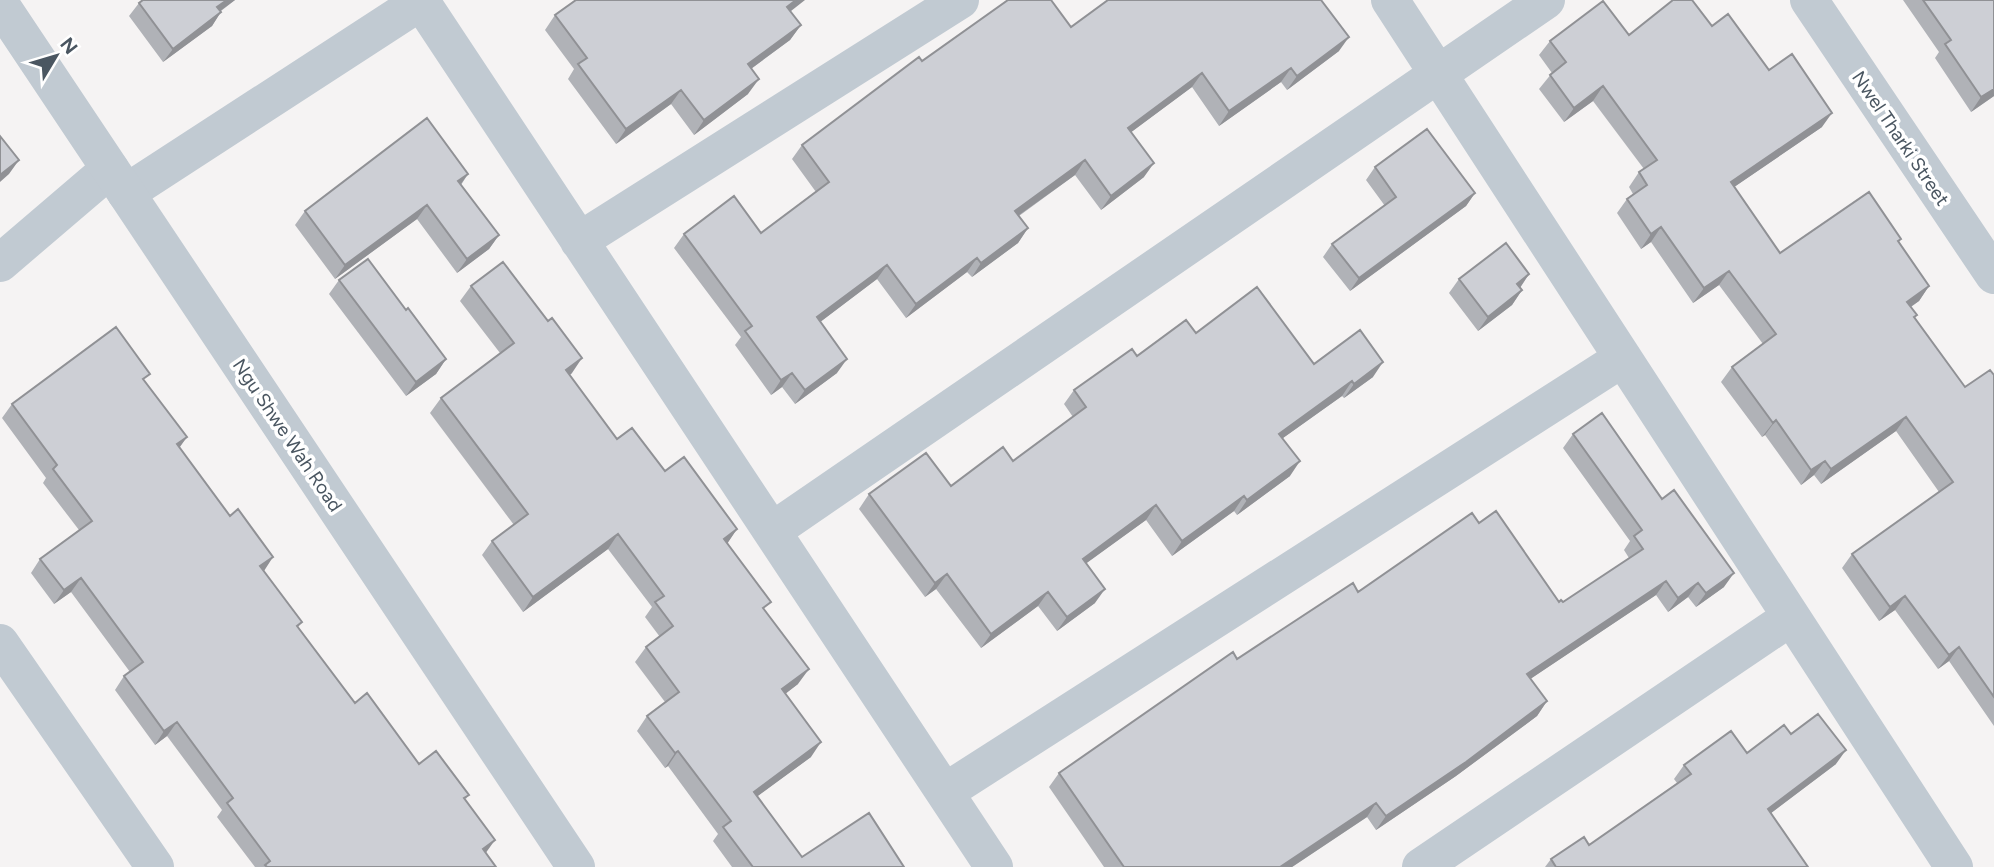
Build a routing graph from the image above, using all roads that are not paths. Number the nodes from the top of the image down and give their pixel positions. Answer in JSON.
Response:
{"nodes":[{"id":1,"x":421,"y":0,"type":"edge"},
{"id":2,"x":960,"y":0,"type":"edge"},
{"id":3,"x":1390,"y":0,"type":"edge"},
{"id":4,"x":1546,"y":0,"type":"edge"},
{"id":5,"x":1809,"y":0,"type":"edge"},
{"id":6,"x":0,"y":4,"type":"edge"},
{"id":7,"x":1439,"y":75,"type":"junction"},
{"id":8,"x":118,"y":181,"type":"junction"},
{"id":9,"x":579,"y":241,"type":"junction"},
{"id":10,"x":0,"y":262,"type":"edge"},
{"id":11,"x":1994,"y":275,"type":"edge"},
{"id":12,"x":1623,"y":358,"type":"junction"},
{"id":13,"x":772,"y":531,"type":"junction"},
{"id":14,"x":1791,"y":617,"type":"junction"},
{"id":15,"x":0,"y":643,"type":"edge"},
{"id":16,"x":945,"y":792,"type":"junction"},
{"id":17,"x":155,"y":867,"type":"edge"},
{"id":18,"x":576,"y":867,"type":"edge"},
{"id":19,"x":994,"y":867,"type":"edge"},
{"id":20,"x":1421,"y":867,"type":"edge"},
{"id":21,"x":1954,"y":867,"type":"edge"}],
"edges":[{"from":1,"to":8,"type":"street"},
{"from":1,"to":9,"type":"street"},
{"from":2,"to":9,"type":"street"},
{"from":3,"to":7,"type":"street"},
{"from":4,"to":7,"type":"street"},
{"from":5,"to":11,"type":"street","name":"Nwel Tharki Street"},
{"from":6,"to":8,"type":"street","name":"Ngu Shwe Wah Road"},
{"from":7,"to":12,"type":"street"},
{"from":7,"to":13,"type":"street"},
{"from":8,"to":10,"type":"street"},
{"from":8,"to":18,"type":"street","name":"Ngu Shwe Wah Road"},
{"from":9,"to":13,"type":"street"},
{"from":12,"to":14,"type":"street"},
{"from":12,"to":16,"type":"street"},
{"from":13,"to":16,"type":"street"},
{"from":14,"to":20,"type":"street"},
{"from":14,"to":21,"type":"street"},
{"from":15,"to":17,"type":"street"},
{"from":16,"to":19,"type":"street"}]}
